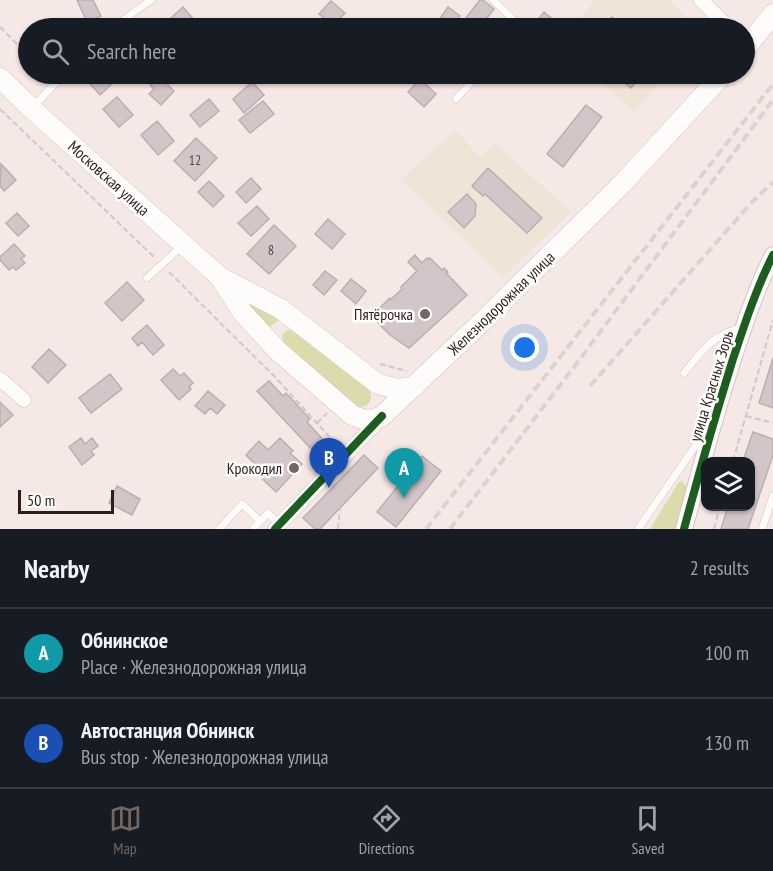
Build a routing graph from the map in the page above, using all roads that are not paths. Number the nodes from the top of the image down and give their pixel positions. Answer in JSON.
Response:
{"nodes":[{"id":1,"x":151,"y":0,"type":"edge"},
{"id":2,"x":493,"y":0,"type":"edge"},
{"id":3,"x":701,"y":0,"type":"edge"},
{"id":4,"x":773,"y":14,"type":"edge"},
{"id":5,"x":126,"y":18,"type":"edge"},
{"id":6,"x":512,"y":18,"type":"edge"},
{"id":7,"x":719,"y":18,"type":"edge"},
{"id":8,"x":755,"y":35,"type":"edge"},
{"id":9,"x":55,"y":84,"type":"edge"},
{"id":10,"x":469,"y":84,"type":"edge"},
{"id":11,"x":714,"y":84,"type":"edge"},
{"id":12,"x":3,"y":86,"type":"edge"},
{"id":13,"x":456,"y":99,"type":"dead end"},
{"id":14,"x":32,"y":109,"type":"junction"},
{"id":15,"x":183,"y":244,"type":"junction"},
{"id":16,"x":773,"y":255,"type":"edge"},
{"id":17,"x":220,"y":277,"type":"junction"},
{"id":18,"x":147,"y":278,"type":"dead end"},
{"id":19,"x":296,"y":320,"type":"junction"},
{"id":20,"x":744,"y":327,"type":"junction"},
{"id":21,"x":278,"y":351,"type":"junction"},
{"id":22,"x":684,"y":373,"type":"dead end"},
{"id":23,"x":0,"y":379,"type":"edge"},
{"id":24,"x":372,"y":379,"type":"junction"},
{"id":25,"x":413,"y":379,"type":"junction"},
{"id":26,"x":24,"y":400,"type":"dead end"},
{"id":27,"x":344,"y":409,"type":"junction"},
{"id":28,"x":382,"y":416,"type":"junction"},
{"id":29,"x":714,"y":420,"type":"junction"},
{"id":30,"x":355,"y":443,"type":"junction"},
{"id":31,"x":773,"y":496,"type":"edge"},
{"id":32,"x":260,"y":521,"type":"junction"},
{"id":33,"x":277,"y":527,"type":"edge"},
{"id":34,"x":219,"y":529,"type":"edge"},
{"id":35,"x":253,"y":529,"type":"edge"},
{"id":36,"x":638,"y":529,"type":"edge"},
{"id":37,"x":684,"y":529,"type":"edge"},
{"id":38,"x":762,"y":529,"type":"edge"}],
"edges":[{"from":1,"to":5,"type":"lane"},
{"from":2,"to":6,"type":"lane"},
{"from":3,"to":7,"type":"street"},
{"from":4,"to":8,"type":"main road"},
{"from":9,"to":14,"type":"lane"},
{"from":10,"to":13,"type":"lane"},
{"from":11,"to":25,"type":"main road","name":"Железнодорожная улица"},
{"from":12,"to":14,"type":"main road","name":"Московская улица"},
{"from":14,"to":15,"type":"main road","name":"Московская улица"},
{"from":15,"to":17,"type":"main road","name":"Московская улица"},
{"from":15,"to":18,"type":"lane"},
{"from":16,"to":20,"type":"street","name":"улица Красных Зорь"},
{"from":17,"to":19,"type":"main road","name":"Московская улица"},
{"from":17,"to":21,"type":"main road","name":"Московская улица"},
{"from":19,"to":21,"type":"main road"},
{"from":19,"to":24,"type":"main road","name":"Московская улица"},
{"from":20,"to":22,"type":"lane"},
{"from":20,"to":29,"type":"street","name":"улица Красных Зорь"},
{"from":21,"to":27,"type":"main road","name":"Московская улица"},
{"from":23,"to":26,"type":"street"},
{"from":24,"to":25,"type":"main road"},
{"from":24,"to":28,"type":"main road"},
{"from":25,"to":28,"type":"main road","name":"Железнодорожная улица"},
{"from":27,"to":28,"type":"main road"},
{"from":27,"to":30,"type":"street"},
{"from":28,"to":30,"type":"street","name":"Железнодорожная улица"},
{"from":29,"to":36,"type":"lane"},
{"from":29,"to":37,"type":"street","name":"улица Красных Зорь"},
{"from":30,"to":33,"type":"street","name":"Железнодорожная улица"},
{"from":31,"to":38,"type":"lane"},
{"from":32,"to":33,"type":"lane"},
{"from":32,"to":34,"type":"lane"},
{"from":32,"to":35,"type":"lane"}]}
